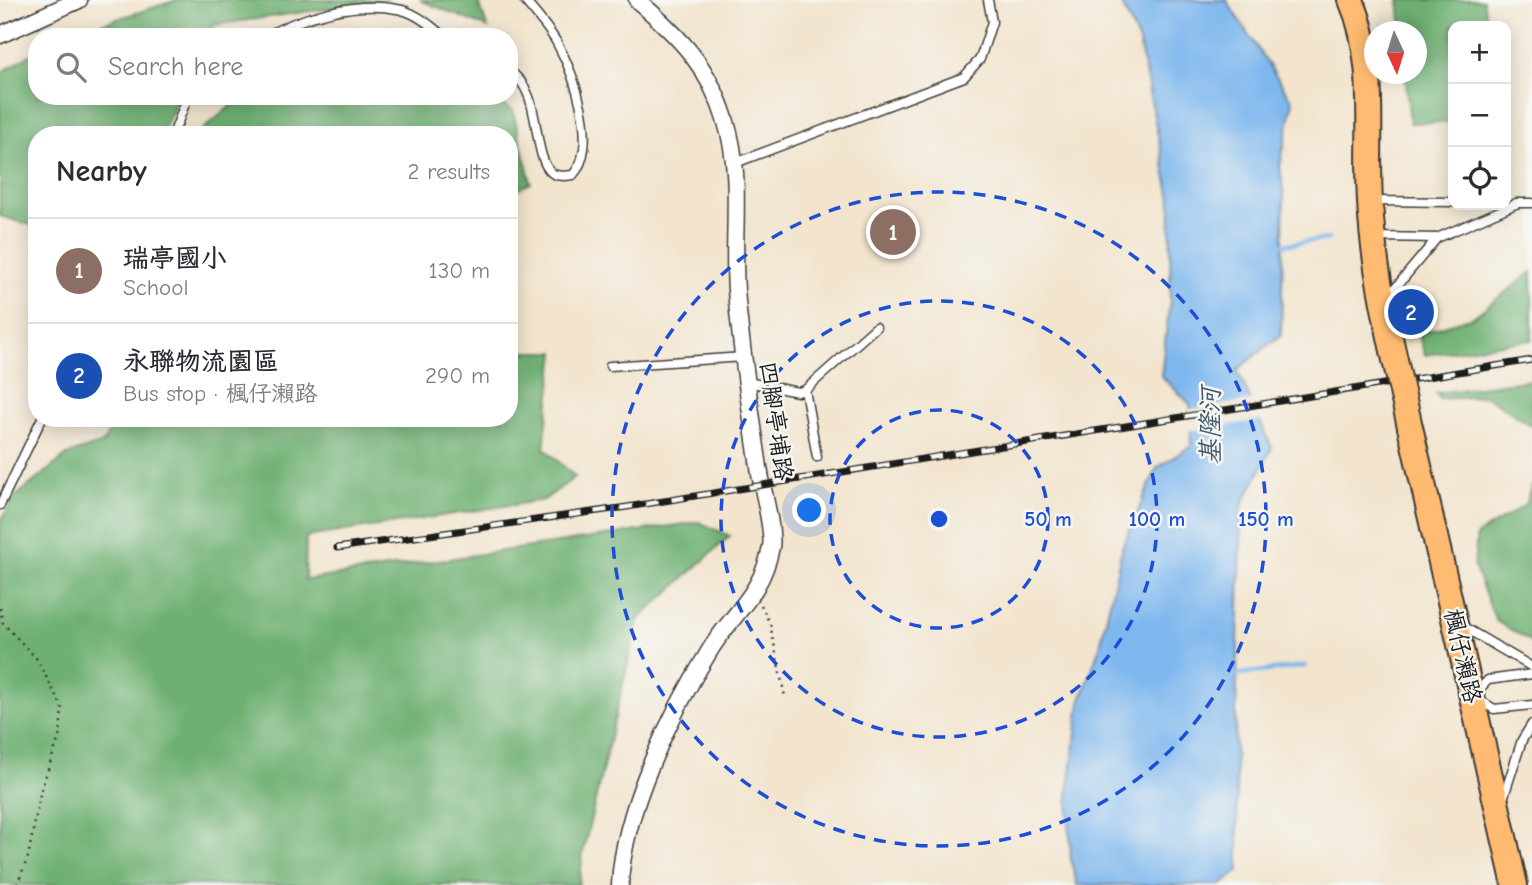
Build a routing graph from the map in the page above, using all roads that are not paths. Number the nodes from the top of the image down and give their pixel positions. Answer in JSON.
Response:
{"nodes":[{"id":1,"x":79,"y":0,"type":"edge"},
{"id":2,"x":524,"y":0,"type":"edge"},
{"id":3,"x":637,"y":0,"type":"edge"},
{"id":4,"x":988,"y":0,"type":"edge"},
{"id":5,"x":1351,"y":0,"type":"edge"},
{"id":6,"x":280,"y":28,"type":"edge"},
{"id":7,"x":430,"y":28,"type":"edge"},
{"id":8,"x":0,"y":34,"type":"edge"},
{"id":9,"x":518,"y":79,"type":"edge"},
{"id":10,"x":185,"y":105,"type":"edge"},
{"id":11,"x":176,"y":126,"type":"edge"},
{"id":12,"x":735,"y":163,"type":"junction"},
{"id":13,"x":1370,"y":201,"type":"junction"},
{"id":14,"x":1448,"y":202,"type":"edge"},
{"id":15,"x":1511,"y":203,"type":"edge"},
{"id":16,"x":1518,"y":203,"type":"junction"},
{"id":17,"x":1532,"y":203,"type":"edge"},
{"id":18,"x":1372,"y":237,"type":"junction"},
{"id":19,"x":1437,"y":238,"type":"junction"},
{"id":20,"x":1383,"y":302,"type":"junction"},
{"id":21,"x":876,"y":327,"type":"dead end"},
{"id":22,"x":744,"y":357,"type":"junction"},
{"id":23,"x":610,"y":366,"type":"dead end"},
{"id":24,"x":747,"y":382,"type":"junction"},
{"id":25,"x":805,"y":390,"type":"junction"},
{"id":26,"x":38,"y":427,"type":"edge"},
{"id":27,"x":817,"y":457,"type":"dead end"},
{"id":28,"x":0,"y":505,"type":"edge"},
{"id":29,"x":1455,"y":622,"type":"junction"},
{"id":30,"x":1532,"y":667,"type":"edge"},
{"id":31,"x":1532,"y":674,"type":"edge"},
{"id":32,"x":1473,"y":696,"type":"junction"},
{"id":33,"x":1532,"y":705,"type":"edge"},
{"id":34,"x":1532,"y":724,"type":"edge"},
{"id":35,"x":1498,"y":812,"type":"junction"},
{"id":36,"x":620,"y":885,"type":"edge"},
{"id":37,"x":1514,"y":885,"type":"edge"}],
"edges":[{"from":1,"to":8,"type":"street"},
{"from":2,"to":9,"type":"lane"},
{"from":3,"to":12,"type":"street","name":"四腳亭埔路"},
{"from":4,"to":12,"type":"lane"},
{"from":5,"to":13,"type":"main road"},
{"from":6,"to":7,"type":"lane"},
{"from":10,"to":11,"type":"lane"},
{"from":12,"to":22,"type":"street","name":"四腳亭埔路"},
{"from":13,"to":14,"type":"lane"},
{"from":13,"to":18,"type":"main road"},
{"from":15,"to":16,"type":"lane"},
{"from":16,"to":17,"type":"lane"},
{"from":16,"to":19,"type":"lane"},
{"from":18,"to":19,"type":"lane"},
{"from":18,"to":20,"type":"main road"},
{"from":19,"to":20,"type":"lane"},
{"from":20,"to":29,"type":"main road","name":"楓仔瀨路","bridge":true},
{"from":21,"to":25,"type":"lane"},
{"from":22,"to":23,"type":"lane"},
{"from":22,"to":24,"type":"street","name":"四腳亭埔路"},
{"from":24,"to":25,"type":"lane"},
{"from":24,"to":36,"type":"street","name":"四腳亭埔路"},
{"from":25,"to":27,"type":"lane"},
{"from":26,"to":28,"type":"lane"},
{"from":29,"to":30,"type":"lane"},
{"from":29,"to":32,"type":"main road","name":"楓仔瀨路"},
{"from":31,"to":32,"type":"lane"},
{"from":32,"to":33,"type":"lane"},
{"from":32,"to":35,"type":"main road","name":"楓仔瀨路"},
{"from":34,"to":35,"type":"lane"},
{"from":35,"to":37,"type":"main road","name":"楓仔瀨路"}]}
